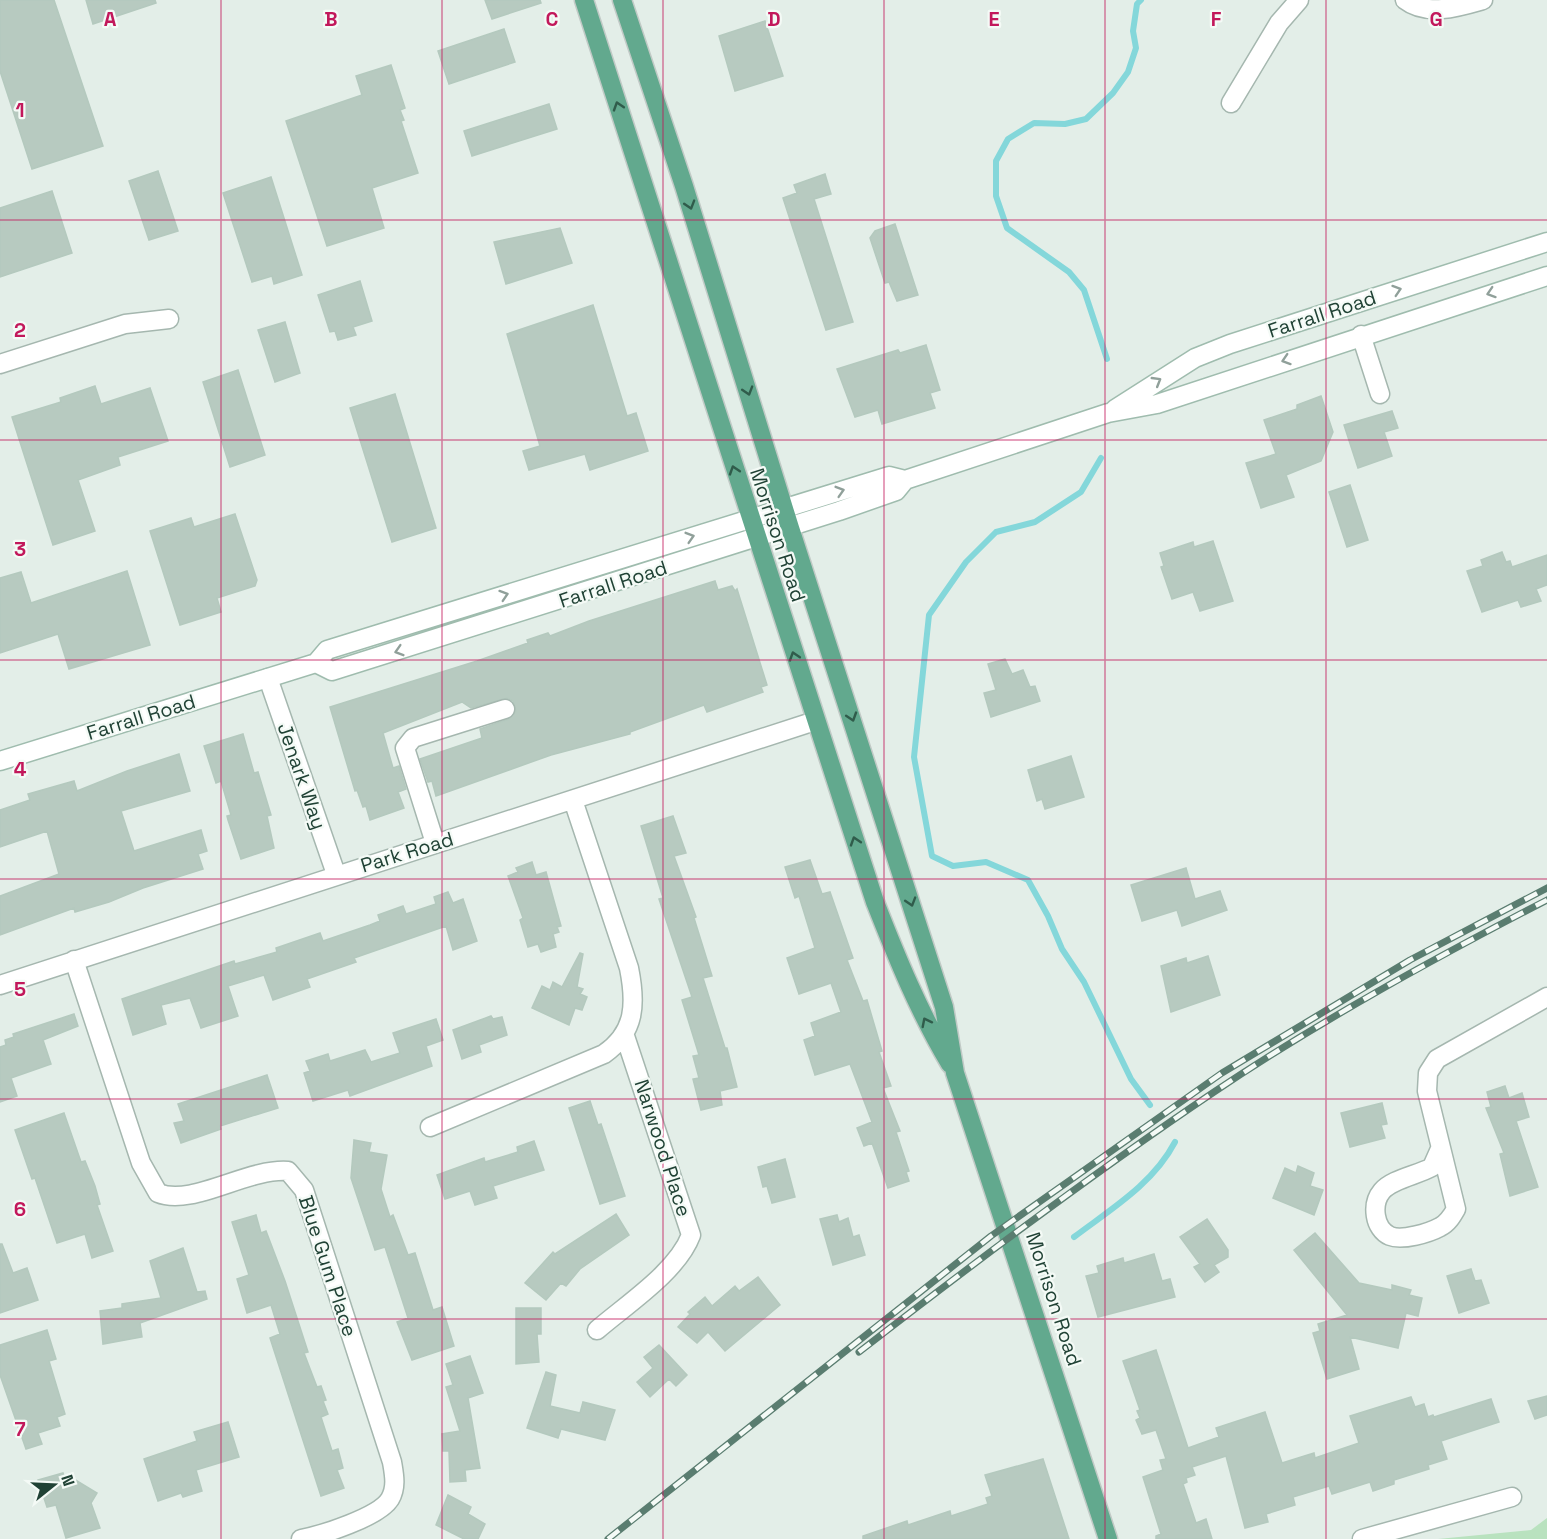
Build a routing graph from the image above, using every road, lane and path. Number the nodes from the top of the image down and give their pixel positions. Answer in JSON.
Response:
{"nodes":[{"id":1,"x":584,"y":0,"type":"edge"},
{"id":2,"x":622,"y":0,"type":"edge"},
{"id":3,"x":1299,"y":0,"type":"edge"},
{"id":4,"x":1405,"y":0,"type":"edge"},
{"id":5,"x":1483,"y":0,"type":"edge"},
{"id":6,"x":1231,"y":103,"type":"dead end"},
{"id":7,"x":1547,"y":242,"type":"edge"},
{"id":8,"x":1448,"y":274,"type":"junction"},
{"id":9,"x":1547,"y":276,"type":"edge"},
{"id":10,"x":1458,"y":304,"type":"junction"},
{"id":11,"x":1316,"y":316,"type":"junction"},
{"id":12,"x":169,"y":319,"type":"dead end"},
{"id":13,"x":1361,"y":335,"type":"junction"},
{"id":14,"x":1325,"y":347,"type":"junction"},
{"id":15,"x":1210,"y":352,"type":"junction"},
{"id":16,"x":0,"y":363,"type":"edge"},
{"id":17,"x":1224,"y":380,"type":"junction"},
{"id":18,"x":1380,"y":394,"type":"dead end"},
{"id":19,"x":1108,"y":413,"type":"junction"},
{"id":20,"x":904,"y":480,"type":"junction"},
{"id":21,"x":784,"y":509,"type":"junction"},
{"id":22,"x":750,"y":519,"type":"junction"},
{"id":23,"x":790,"y":528,"type":"junction"},
{"id":24,"x":755,"y":537,"type":"junction"},
{"id":25,"x":316,"y":663,"type":"junction"},
{"id":26,"x":268,"y":678,"type":"junction"},
{"id":27,"x":505,"y":710,"type":"dead end"},
{"id":28,"x":815,"y":721,"type":"junction"},
{"id":29,"x":0,"y":761,"type":"edge"},
{"id":30,"x":573,"y":800,"type":"junction"},
{"id":31,"x":435,"y":843,"type":"junction"},
{"id":32,"x":336,"y":874,"type":"junction"},
{"id":33,"x":74,"y":960,"type":"junction"},
{"id":34,"x":0,"y":985,"type":"edge"},
{"id":35,"x":1547,"y":997,"type":"edge"},
{"id":36,"x":625,"y":1036,"type":"junction"},
{"id":37,"x":955,"y":1073,"type":"junction"},
{"id":38,"x":430,"y":1127,"type":"dead end"},
{"id":39,"x":1440,"y":1149,"type":"junction"},
{"id":40,"x":597,"y":1330,"type":"dead end"},
{"id":41,"x":1512,"y":1497,"type":"dead end"},
{"id":42,"x":301,"y":1539,"type":"edge"},
{"id":43,"x":1108,"y":1539,"type":"edge"},
{"id":44,"x":1362,"y":1539,"type":"edge"}],
"edges":[{"from":22,"to":1,"type":"main road","name":"Morrison Road","one_way":true},
{"from":2,"to":21,"type":"main road","name":"Morrison Road","one_way":true},
{"from":3,"to":6,"type":"street"},
{"from":4,"to":5,"type":"street"},
{"from":7,"to":8,"type":"street","name":"Farrall Road"},
{"from":8,"to":10,"type":"street"},
{"from":11,"to":8,"type":"street","name":"Farrall Road","one_way":true},
{"from":9,"to":10,"type":"street","name":"Farrall Road","one_way":true},
{"from":10,"to":13,"type":"street","name":"Farrall Road"},
{"from":11,"to":14,"type":"street"},
{"from":11,"to":15,"type":"street","name":"Farrall Road"},
{"from":12,"to":16,"type":"street"},
{"from":13,"to":14,"type":"street","name":"Farrall Road"},
{"from":13,"to":18,"type":"street"},
{"from":14,"to":17,"type":"street","name":"Farrall Road","one_way":true},
{"from":15,"to":17,"type":"street"},
{"from":19,"to":15,"type":"street","name":"Farrall Road","one_way":true},
{"from":17,"to":19,"type":"street","name":"Farrall Road"},
{"from":19,"to":20,"type":"street","name":"Farrall Road"},
{"from":21,"to":20,"type":"street","name":"Farrall Road","one_way":true},
{"from":20,"to":23,"type":"street","name":"Farrall Road"},
{"from":21,"to":22,"type":"street","name":"Farrall Road"},
{"from":21,"to":23,"type":"main road","name":"Morrison Road"},
{"from":22,"to":24,"type":"main road","name":"Morrison Road"},
{"from":25,"to":22,"type":"street","name":"Farrall Road","one_way":true},
{"from":23,"to":24,"type":"street","name":"Farrall Road"},
{"from":23,"to":37,"type":"main road","name":"Morrison Road","one_way":true},
{"from":24,"to":25,"type":"street","name":"Farrall Road","one_way":true},
{"from":28,"to":24,"type":"main road","name":"Morrison Road","one_way":true},
{"from":25,"to":26,"type":"street","name":"Farrall Road"},
{"from":26,"to":29,"type":"street","name":"Farrall Road"},
{"from":26,"to":32,"type":"street","name":"Jenark Way"},
{"from":27,"to":31,"type":"street"},
{"from":28,"to":30,"type":"street","name":"Park Road"},
{"from":37,"to":28,"type":"main road","name":"Morrison Road","one_way":true},
{"from":30,"to":31,"type":"street","name":"Park Road"},
{"from":30,"to":36,"type":"street"},
{"from":31,"to":32,"type":"street","name":"Park Road"},
{"from":32,"to":33,"type":"street","name":"Park Road"},
{"from":33,"to":34,"type":"street","name":"Park Road"},
{"from":33,"to":42,"type":"street","name":"Blue Gum Place"},
{"from":35,"to":39,"type":"street"},
{"from":36,"to":38,"type":"street"},
{"from":36,"to":40,"type":"street","name":"Narwood Place"},
{"from":37,"to":43,"type":"main road","name":"Morrison Road"},
{"from":39,"to":39,"type":"street"},
{"from":41,"to":44,"type":"street"}]}
